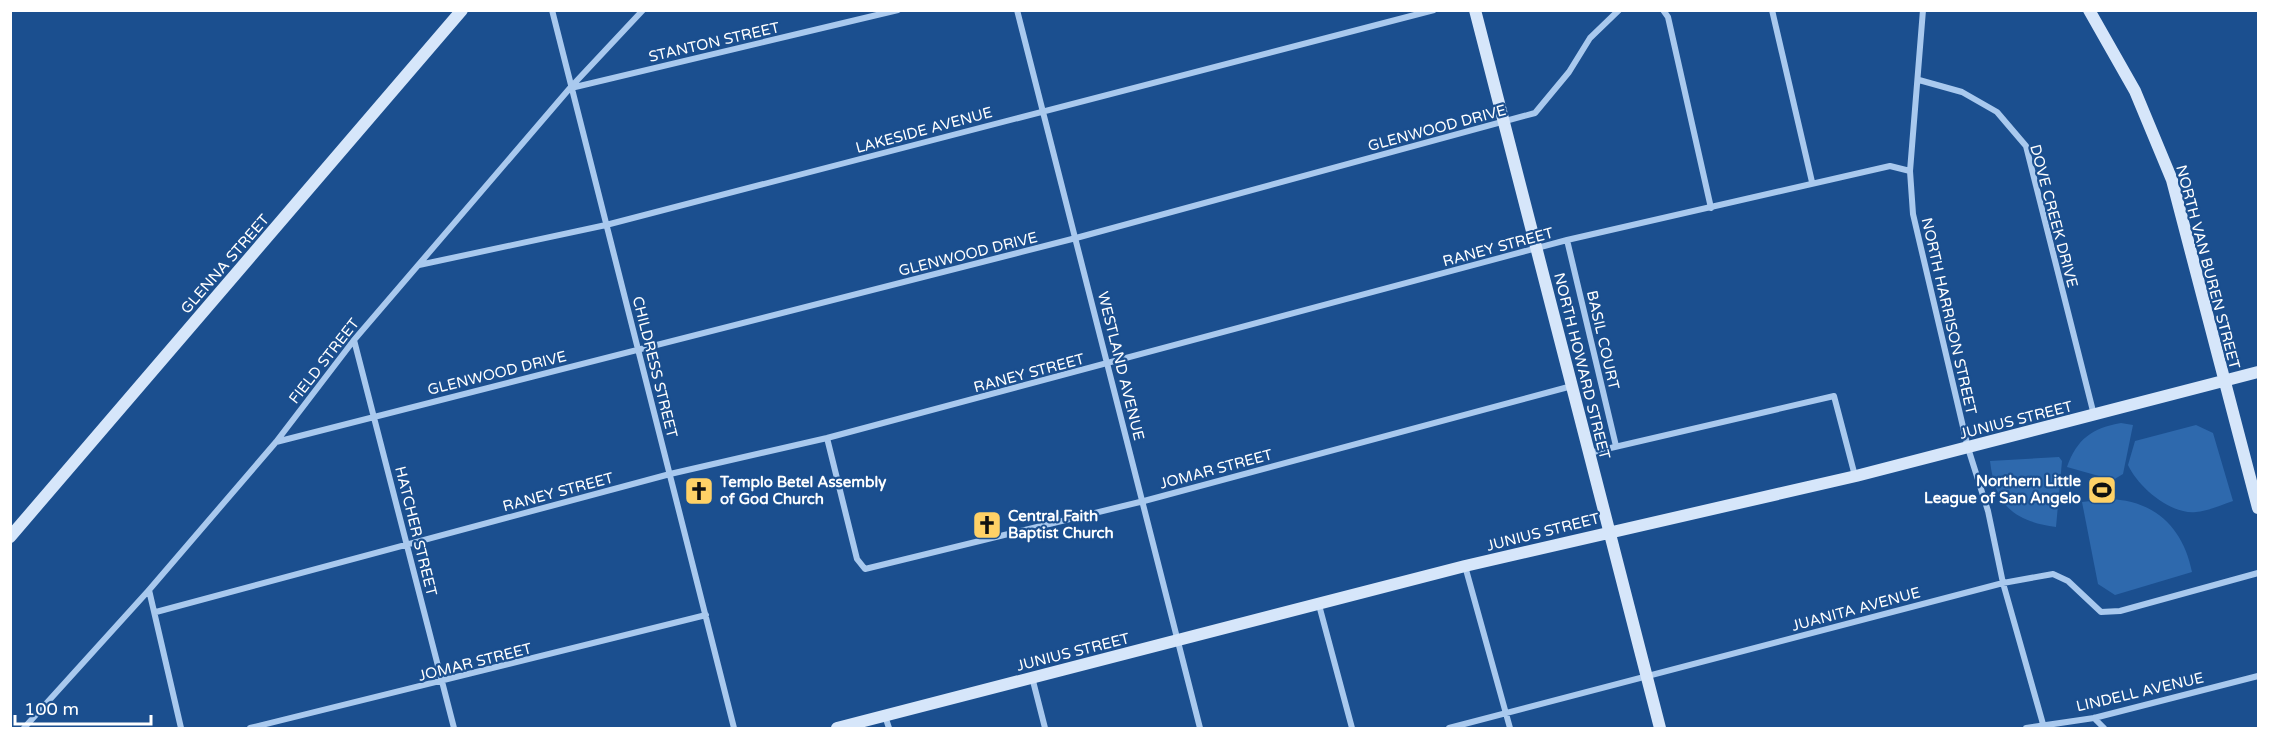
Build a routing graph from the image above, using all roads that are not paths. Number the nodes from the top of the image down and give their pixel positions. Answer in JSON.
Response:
{"nodes":[{"id":1,"x":462,"y":10,"type":"edge"},
{"id":2,"x":552,"y":10,"type":"edge"},
{"id":3,"x":643,"y":10,"type":"edge"},
{"id":4,"x":898,"y":10,"type":"edge"},
{"id":5,"x":1017,"y":10,"type":"edge"},
{"id":6,"x":1434,"y":10,"type":"edge"},
{"id":7,"x":1476,"y":10,"type":"edge"},
{"id":8,"x":1619,"y":10,"type":"edge"},
{"id":9,"x":1663,"y":10,"type":"edge"},
{"id":10,"x":1772,"y":10,"type":"edge"},
{"id":11,"x":1923,"y":10,"type":"edge"},
{"id":12,"x":2089,"y":10,"type":"edge"},
{"id":13,"x":1919,"y":80,"type":"junction"},
{"id":14,"x":570,"y":88,"type":"junction"},
{"id":15,"x":1042,"y":111,"type":"junction"},
{"id":16,"x":1504,"y":122,"type":"junction"},
{"id":17,"x":1910,"y":171,"type":"junction"},
{"id":18,"x":1812,"y":182,"type":"junction"},
{"id":19,"x":1711,"y":208,"type":"junction"},
{"id":20,"x":606,"y":225,"type":"junction"},
{"id":21,"x":1076,"y":238,"type":"junction"},
{"id":22,"x":1567,"y":240,"type":"junction"},
{"id":23,"x":1537,"y":249,"type":"junction"},
{"id":24,"x":419,"y":265,"type":"junction"},
{"id":25,"x":354,"y":340,"type":"junction"},
{"id":26,"x":638,"y":351,"type":"junction"},
{"id":27,"x":1107,"y":365,"type":"junction"},
{"id":28,"x":2259,"y":372,"type":"edge"},
{"id":29,"x":2224,"y":383,"type":"junction"},
{"id":30,"x":1572,"y":386,"type":"junction"},
{"id":31,"x":374,"y":416,"type":"junction"},
{"id":32,"x":2095,"y":416,"type":"junction"},
{"id":33,"x":827,"y":438,"type":"junction"},
{"id":34,"x":276,"y":442,"type":"junction"},
{"id":35,"x":1616,"y":446,"type":"junction"},
{"id":36,"x":1968,"y":448,"type":"junction"},
{"id":37,"x":1589,"y":453,"type":"junction"},
{"id":38,"x":670,"y":474,"type":"junction"},
{"id":39,"x":1856,"y":476,"type":"junction"},
{"id":40,"x":1144,"y":501,"type":"junction"},
{"id":41,"x":2259,"y":508,"type":"edge"},
{"id":42,"x":1610,"y":531,"type":"junction"},
{"id":43,"x":10,"y":537,"type":"edge"},
{"id":44,"x":407,"y":545,"type":"junction"},
{"id":45,"x":1465,"y":566,"type":"junction"},
{"id":46,"x":2259,"y":573,"type":"edge"},
{"id":47,"x":2003,"y":583,"type":"junction"},
{"id":48,"x":149,"y":590,"type":"junction"},
{"id":49,"x":1319,"y":605,"type":"junction"},
{"id":50,"x":156,"y":612,"type":"junction"},
{"id":51,"x":706,"y":615,"type":"junction"},
{"id":52,"x":1176,"y":642,"type":"junction"},
{"id":53,"x":2259,"y":676,"type":"edge"},
{"id":54,"x":1032,"y":677,"type":"junction"},
{"id":55,"x":1647,"y":677,"type":"junction"},
{"id":56,"x":442,"y":683,"type":"junction"},
{"id":57,"x":1507,"y":715,"type":"junction"},
{"id":58,"x":2094,"y":718,"type":"junction"},
{"id":59,"x":887,"y":722,"type":"edge"},
{"id":60,"x":2043,"y":724,"type":"junction"},
{"id":61,"x":24,"y":729,"type":"edge"},
{"id":62,"x":181,"y":729,"type":"edge"},
{"id":63,"x":250,"y":729,"type":"edge"},
{"id":64,"x":454,"y":729,"type":"edge"},
{"id":65,"x":734,"y":729,"type":"edge"},
{"id":66,"x":837,"y":729,"type":"edge"},
{"id":67,"x":1045,"y":729,"type":"edge"},
{"id":68,"x":1200,"y":729,"type":"edge"},
{"id":69,"x":1352,"y":729,"type":"edge"},
{"id":70,"x":1449,"y":729,"type":"edge"},
{"id":71,"x":1510,"y":729,"type":"edge"},
{"id":72,"x":1660,"y":729,"type":"edge"},
{"id":73,"x":2026,"y":729,"type":"edge"},
{"id":74,"x":2104,"y":729,"type":"edge"}],
"edges":[{"from":1,"to":43,"type":"street","name":"GLENNA STREET"},
{"from":2,"to":14,"type":"street","name":"CHILDRESS STREET"},
{"from":3,"to":14,"type":"street","name":"FIELD STREET"},
{"from":4,"to":14,"type":"street","name":"STANTON STREET"},
{"from":5,"to":15,"type":"street","name":"WESTLAND AVENUE"},
{"from":6,"to":15,"type":"street","name":"LAKESIDE AVENUE"},
{"from":7,"to":16,"type":"street","name":"NORTH HOWARD STREET"},
{"from":8,"to":16,"type":"street","name":"GLENWOOD DRIVE"},
{"from":9,"to":19,"type":"street"},
{"from":10,"to":18,"type":"street"},
{"from":11,"to":13,"type":"street","name":"NORTH HARRISON STREET"},
{"from":12,"to":29,"type":"street","name":"NORTH VAN BUREN STREET"},
{"from":13,"to":17,"type":"street","name":"NORTH HARRISON STREET"},
{"from":13,"to":32,"type":"street","name":"DOVE CREEK DRIVE"},
{"from":14,"to":20,"type":"street","name":"CHILDRESS STREET"},
{"from":14,"to":24,"type":"street","name":"FIELD STREET"},
{"from":15,"to":20,"type":"street","name":"LAKESIDE AVENUE"},
{"from":15,"to":21,"type":"street","name":"WESTLAND AVENUE"},
{"from":16,"to":21,"type":"street","name":"GLENWOOD DRIVE"},
{"from":16,"to":23,"type":"street","name":"NORTH HOWARD STREET"},
{"from":17,"to":18,"type":"street","name":"RANEY STREET"},
{"from":17,"to":36,"type":"street","name":"NORTH HARRISON STREET"},
{"from":18,"to":19,"type":"street","name":"RANEY STREET"},
{"from":19,"to":22,"type":"street","name":"RANEY STREET"},
{"from":20,"to":24,"type":"street","name":"LAKESIDE AVENUE"},
{"from":20,"to":26,"type":"street","name":"CHILDRESS STREET"},
{"from":21,"to":26,"type":"street","name":"GLENWOOD DRIVE"},
{"from":21,"to":27,"type":"street","name":"WESTLAND AVENUE"},
{"from":22,"to":23,"type":"street","name":"RANEY STREET"},
{"from":22,"to":35,"type":"street","name":"BASIL COURT"},
{"from":23,"to":27,"type":"street","name":"RANEY STREET"},
{"from":23,"to":30,"type":"street","name":"NORTH HOWARD STREET"},
{"from":24,"to":25,"type":"street","name":"FIELD STREET"},
{"from":25,"to":31,"type":"street","name":"HATCHER STREET"},
{"from":25,"to":34,"type":"street","name":"FIELD STREET"},
{"from":26,"to":31,"type":"street","name":"GLENWOOD DRIVE"},
{"from":26,"to":38,"type":"street","name":"CHILDRESS STREET"},
{"from":27,"to":33,"type":"street","name":"RANEY STREET"},
{"from":27,"to":40,"type":"street","name":"WESTLAND AVENUE"},
{"from":28,"to":29,"type":"street","name":"JUNIUS STREET"},
{"from":29,"to":32,"type":"street","name":"JUNIUS STREET"},
{"from":29,"to":41,"type":"street","name":"NORTH VAN BUREN STREET"},
{"from":30,"to":37,"type":"street","name":"NORTH HOWARD STREET"},
{"from":30,"to":40,"type":"street","name":"JOMAR STREET"},
{"from":31,"to":34,"type":"street","name":"GLENWOOD DRIVE"},
{"from":31,"to":44,"type":"street","name":"HATCHER STREET"},
{"from":32,"to":36,"type":"street","name":"JUNIUS STREET"},
{"from":33,"to":38,"type":"street","name":"RANEY STREET"},
{"from":33,"to":40,"type":"street","name":"JOMAR STREET"},
{"from":34,"to":48,"type":"street","name":"FIELD STREET"},
{"from":35,"to":37,"type":"street"},
{"from":35,"to":39,"type":"street"},
{"from":36,"to":39,"type":"street","name":"JUNIUS STREET"},
{"from":36,"to":47,"type":"street","name":"NORTH HARRISON STREET"},
{"from":37,"to":42,"type":"street","name":"NORTH HOWARD STREET"},
{"from":38,"to":44,"type":"street","name":"RANEY STREET"},
{"from":38,"to":51,"type":"street","name":"CHILDRESS STREET"},
{"from":39,"to":42,"type":"street","name":"JUNIUS STREET"},
{"from":40,"to":52,"type":"street","name":"WESTLAND AVENUE"},
{"from":42,"to":45,"type":"street","name":"JUNIUS STREET"},
{"from":42,"to":55,"type":"street","name":"NORTH HOWARD STREET"},
{"from":44,"to":50,"type":"street","name":"RANEY STREET"},
{"from":44,"to":56,"type":"street","name":"HATCHER STREET"},
{"from":45,"to":49,"type":"street","name":"JUNIUS STREET"},
{"from":45,"to":57,"type":"street"},
{"from":46,"to":47,"type":"street","name":"JUANITA AVENUE"},
{"from":47,"to":55,"type":"street","name":"JUANITA AVENUE"},
{"from":47,"to":60,"type":"street","name":"NORTH HARRISON STREET"},
{"from":48,"to":50,"type":"street"},
{"from":48,"to":61,"type":"street","name":"FIELD STREET"},
{"from":49,"to":52,"type":"street","name":"JUNIUS STREET"},
{"from":49,"to":69,"type":"street"},
{"from":50,"to":62,"type":"street"},
{"from":51,"to":56,"type":"street","name":"JOMAR STREET"},
{"from":51,"to":65,"type":"street","name":"CHILDRESS STREET"},
{"from":52,"to":54,"type":"street","name":"JUNIUS STREET"},
{"from":52,"to":68,"type":"street","name":"WESTLAND AVENUE"},
{"from":53,"to":58,"type":"street","name":"LINDELL AVENUE"},
{"from":54,"to":59,"type":"street","name":"JUNIUS STREET"},
{"from":54,"to":67,"type":"street"},
{"from":55,"to":57,"type":"street","name":"JUANITA AVENUE"},
{"from":55,"to":72,"type":"street","name":"NORTH HOWARD STREET"},
{"from":56,"to":63,"type":"street","name":"JOMAR STREET"},
{"from":56,"to":64,"type":"street","name":"HATCHER STREET"},
{"from":57,"to":70,"type":"street","name":"JUANITA AVENUE"},
{"from":57,"to":71,"type":"street"},
{"from":58,"to":60,"type":"street","name":"LINDELL AVENUE"},
{"from":58,"to":74,"type":"street"},
{"from":59,"to":66,"type":"street","name":"JUNIUS STREET"},
{"from":60,"to":73,"type":"street","name":"LINDELL AVENUE"}]}
